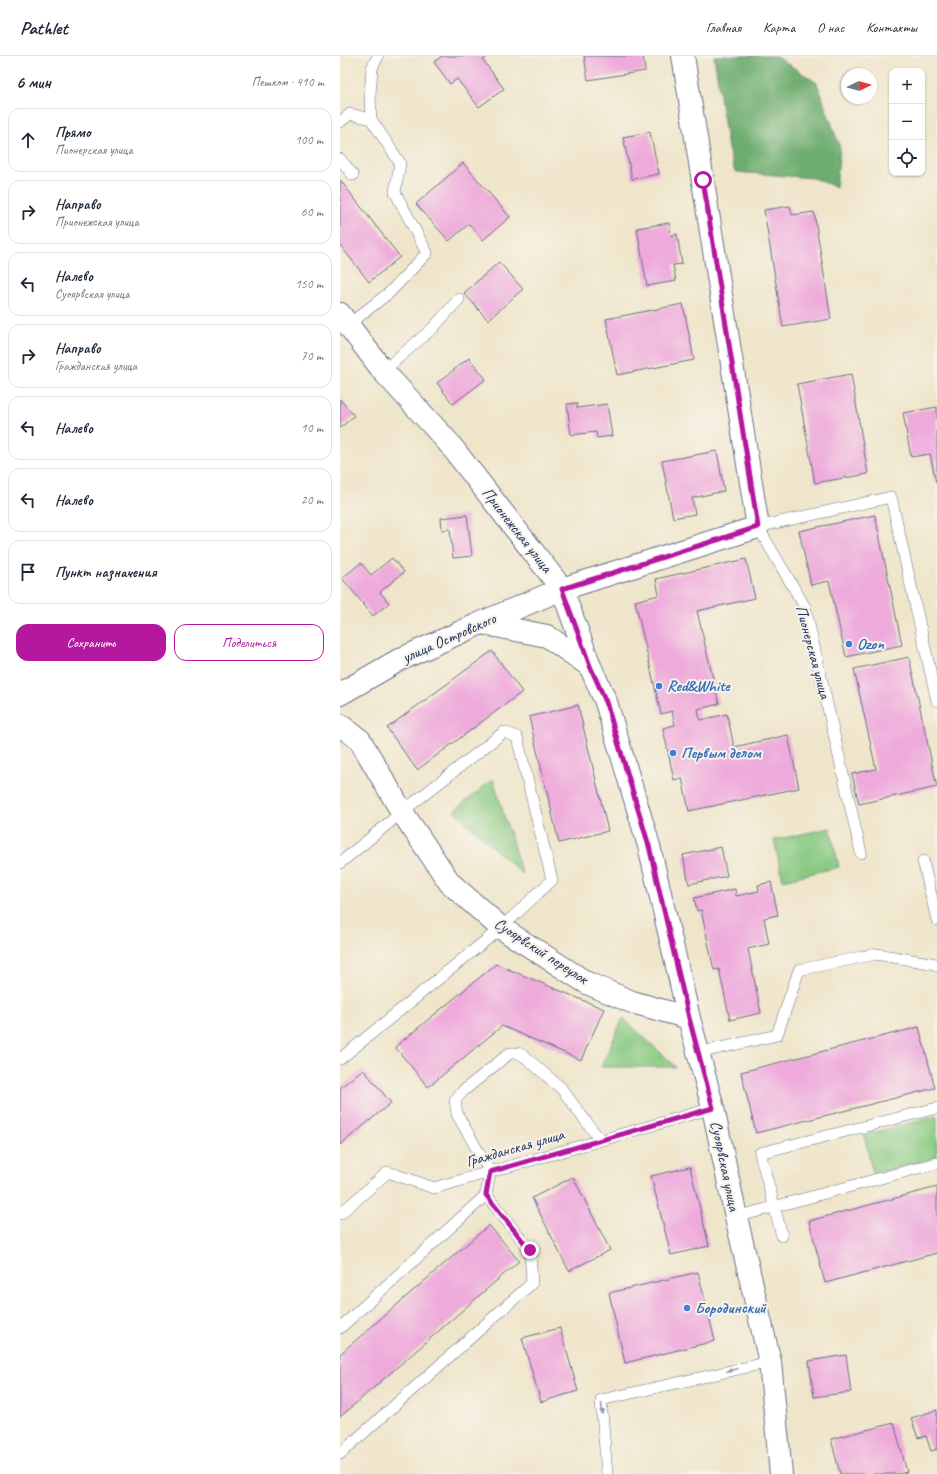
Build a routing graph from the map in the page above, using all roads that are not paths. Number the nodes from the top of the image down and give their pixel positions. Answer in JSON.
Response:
{"nodes":[{"id":1,"x":378,"y":56,"type":"edge"},
{"id":2,"x":683,"y":56,"type":"edge"},
{"id":3,"x":371,"y":119,"type":"junction"},
{"id":4,"x":340,"y":122,"type":"edge"},
{"id":5,"x":340,"y":159,"type":"edge"},
{"id":6,"x":353,"y":175,"type":"dead end"},
{"id":7,"x":459,"y":299,"type":"dead end"},
{"id":8,"x":344,"y":320,"type":"edge"},
{"id":9,"x":383,"y":371,"type":"junction"},
{"id":10,"x":758,"y":527,"type":"junction"},
{"id":11,"x":562,"y":589,"type":"junction"},
{"id":12,"x":481,"y":623,"type":"junction"},
{"id":13,"x":590,"y":666,"type":"junction"},
{"id":14,"x":340,"y":694,"type":"edge"},
{"id":15,"x":937,"y":701,"type":"edge"},
{"id":16,"x":340,"y":725,"type":"edge"},
{"id":17,"x":402,"y":812,"type":"junction"},
{"id":18,"x":861,"y":853,"type":"dead end"},
{"id":19,"x":923,"y":861,"type":"dead end"},
{"id":20,"x":340,"y":863,"type":"edge"},
{"id":21,"x":937,"y":920,"type":"edge"},
{"id":22,"x":500,"y":928,"type":"junction"},
{"id":23,"x":937,"y":966,"type":"edge"},
{"id":24,"x":689,"y":1018,"type":"junction"},
{"id":25,"x":698,"y":1053,"type":"junction"},
{"id":26,"x":340,"y":1059,"type":"edge"},
{"id":27,"x":713,"y":1108,"type":"junction"},
{"id":28,"x":937,"y":1108,"type":"edge"},
{"id":29,"x":600,"y":1140,"type":"junction"},
{"id":30,"x":937,"y":1163,"type":"edge"},
{"id":31,"x":490,"y":1172,"type":"junction"},
{"id":32,"x":486,"y":1195,"type":"junction"},
{"id":33,"x":775,"y":1207,"type":"junction"},
{"id":34,"x":340,"y":1214,"type":"edge"},
{"id":35,"x":736,"y":1217,"type":"junction"},
{"id":36,"x":782,"y":1236,"type":"dead end"},
{"id":37,"x":340,"y":1328,"type":"edge"},
{"id":38,"x":770,"y":1362,"type":"junction"},
{"id":39,"x":340,"y":1454,"type":"edge"},
{"id":40,"x":607,"y":1474,"type":"edge"},
{"id":41,"x":781,"y":1474,"type":"edge"}],
"edges":[{"from":1,"to":3,"type":"lane"},
{"from":2,"to":10,"type":"street","name":"Пионерская улица"},
{"from":3,"to":4,"type":"lane"},
{"from":3,"to":8,"type":"lane"},
{"from":5,"to":6,"type":"lane"},
{"from":7,"to":9,"type":"lane"},
{"from":8,"to":9,"type":"street","name":"Прионежская улица"},
{"from":9,"to":11,"type":"street","name":"Прионежская улица"},
{"from":10,"to":11,"type":"street","name":"Прионежская улица"},
{"from":10,"to":15,"type":"lane"},
{"from":10,"to":18,"type":"lane","name":"Пионерская улица"},
{"from":11,"to":12,"type":"street","name":"улица Островского"},
{"from":11,"to":13,"type":"street","name":"Суоярвская улица"},
{"from":12,"to":13,"type":"street"},
{"from":12,"to":14,"type":"street","name":"улица Островского"},
{"from":13,"to":24,"type":"street","name":"Суоярвская улица"},
{"from":16,"to":17,"type":"street","name":"Суоярвский переулок"},
{"from":17,"to":20,"type":"lane"},
{"from":17,"to":22,"type":"street","name":"Суоярвский переулок"},
{"from":17,"to":22,"type":"lane"},
{"from":19,"to":21,"type":"lane"},
{"from":22,"to":24,"type":"street","name":"Суоярвский переулок"},
{"from":22,"to":26,"type":"lane"},
{"from":23,"to":25,"type":"lane"},
{"from":24,"to":25,"type":"street","name":"Суоярвская улица"},
{"from":25,"to":27,"type":"street","name":"Суоярвская улица"},
{"from":27,"to":29,"type":"lane","name":"Гражданская улица"},
{"from":27,"to":35,"type":"street","name":"Суоярвская улица"},
{"from":28,"to":33,"type":"lane"},
{"from":29,"to":31,"type":"lane","name":"Гражданская улица"},
{"from":29,"to":31,"type":"lane"},
{"from":30,"to":33,"type":"lane"},
{"from":31,"to":32,"type":"lane"},
{"from":31,"to":34,"type":"lane","name":"Гражданская улица"},
{"from":32,"to":37,"type":"lane"},
{"from":32,"to":39,"type":"lane"},
{"from":33,"to":35,"type":"lane"},
{"from":33,"to":36,"type":"lane"},
{"from":35,"to":38,"type":"street","name":"Суоярвская улица"},
{"from":38,"to":40,"type":"lane","one_way":true},
{"from":38,"to":41,"type":"street","name":"Суоярвская улица"}]}
